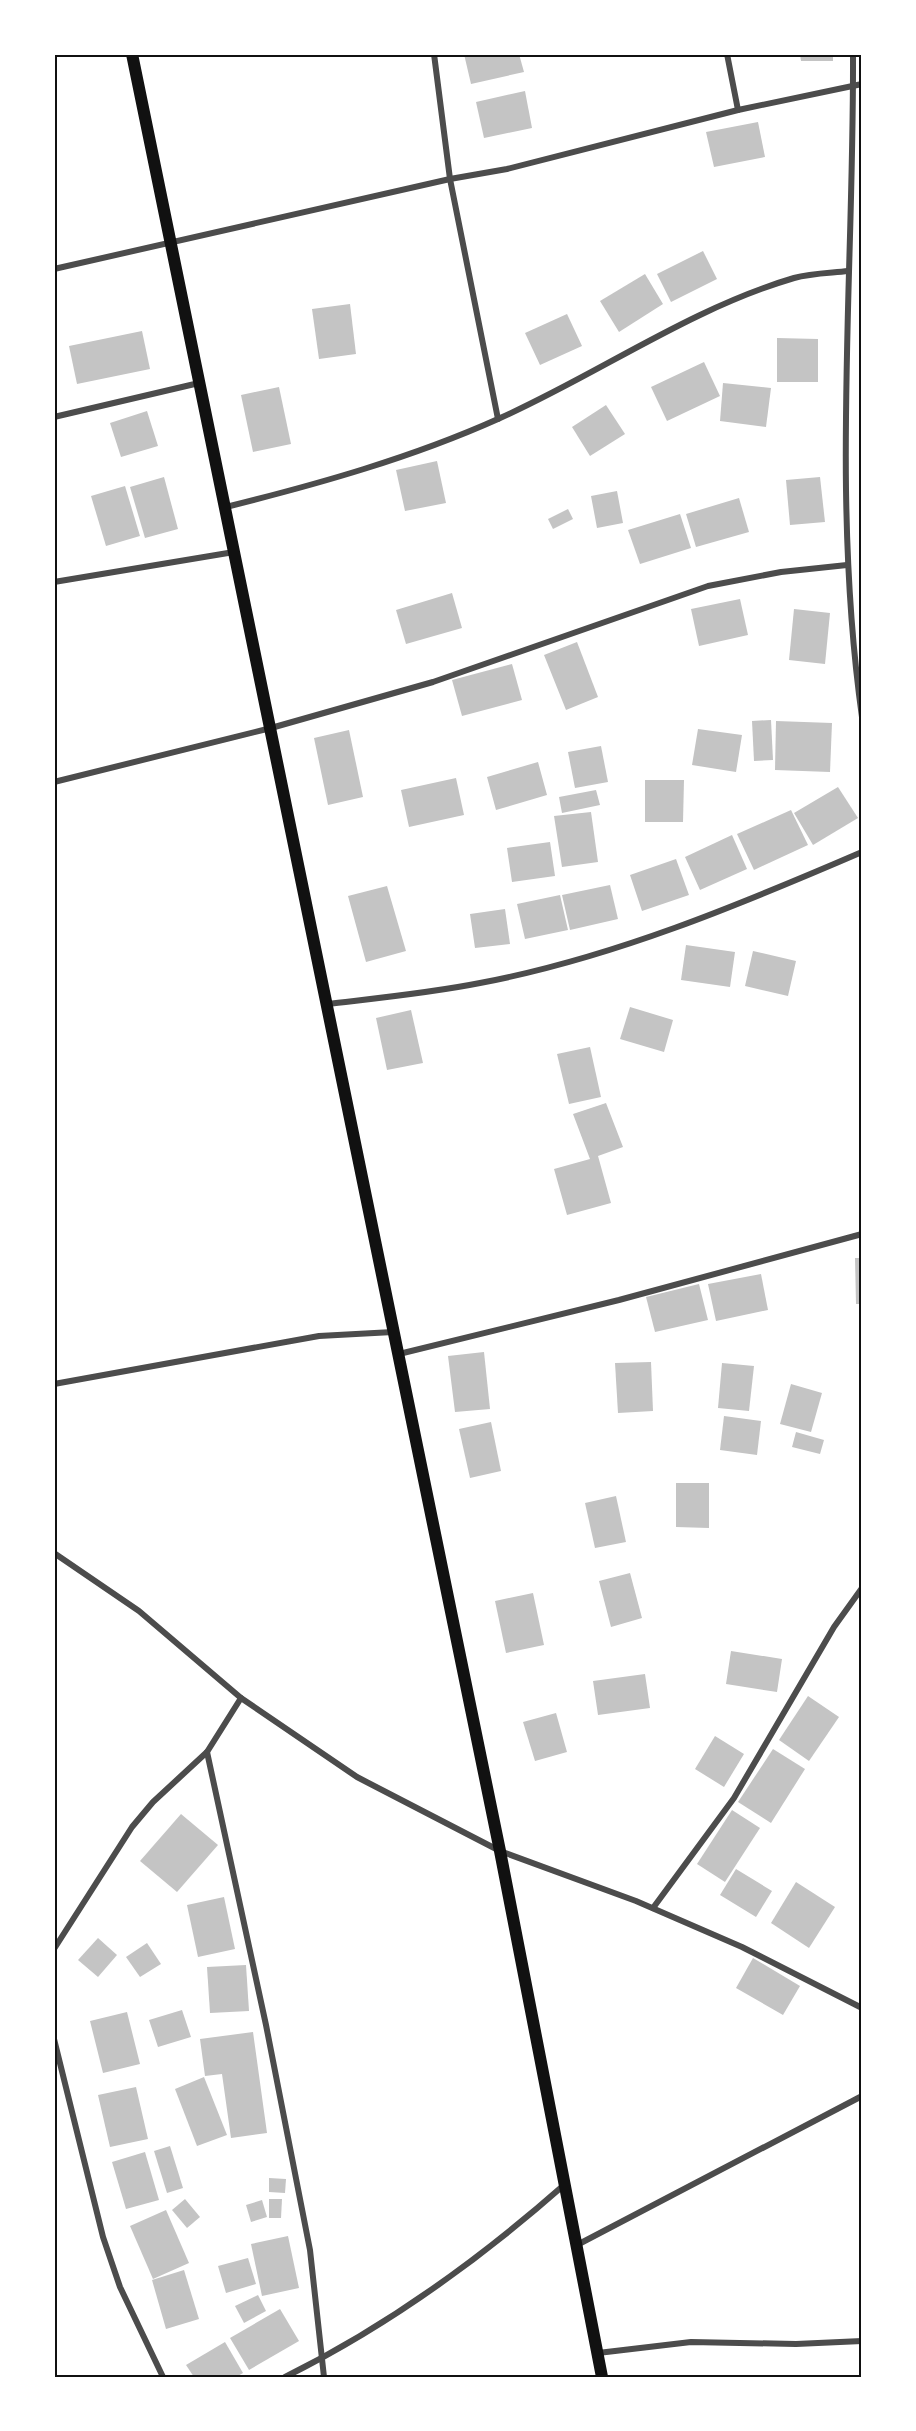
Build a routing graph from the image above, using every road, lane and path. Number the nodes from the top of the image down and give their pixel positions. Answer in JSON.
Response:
{"nodes":[{"id":1,"x":132,"y":54,"type":"edge"},
{"id":2,"x":434,"y":54,"type":"edge"},
{"id":3,"x":727,"y":54,"type":"edge"},
{"id":4,"x":853,"y":54,"type":"edge"},
{"id":5,"x":862,"y":84,"type":"edge"},
{"id":6,"x":853,"y":86,"type":"junction"},
{"id":7,"x":738,"y":110,"type":"junction"},
{"id":8,"x":450,"y":179,"type":"junction"},
{"id":9,"x":172,"y":242,"type":"junction"},
{"id":10,"x":54,"y":269,"type":"edge"},
{"id":11,"x":848,"y":271,"type":"junction"},
{"id":12,"x":200,"y":383,"type":"junction"},
{"id":13,"x":54,"y":417,"type":"edge"},
{"id":14,"x":498,"y":419,"type":"junction"},
{"id":15,"x":225,"y":507,"type":"junction"},
{"id":16,"x":235,"y":552,"type":"junction"},
{"id":17,"x":847,"y":565,"type":"junction"},
{"id":18,"x":54,"y":582,"type":"edge"},
{"id":19,"x":862,"y":717,"type":"edge"},
{"id":20,"x":271,"y":728,"type":"junction"},
{"id":21,"x":54,"y":782,"type":"edge"},
{"id":22,"x":862,"y":852,"type":"edge"},
{"id":23,"x":327,"y":1004,"type":"junction"},
{"id":24,"x":862,"y":1234,"type":"edge"},
{"id":25,"x":394,"y":1332,"type":"junction"},
{"id":26,"x":399,"y":1354,"type":"junction"},
{"id":27,"x":54,"y":1384,"type":"edge"},
{"id":28,"x":54,"y":1553,"type":"edge"},
{"id":29,"x":862,"y":1588,"type":"edge"},
{"id":30,"x":242,"y":1698,"type":"junction"},
{"id":31,"x":207,"y":1752,"type":"junction"},
{"id":32,"x":500,"y":1851,"type":"junction"},
{"id":33,"x":653,"y":1908,"type":"junction"},
{"id":34,"x":54,"y":1949,"type":"edge"},
{"id":35,"x":862,"y":2008,"type":"edge"},
{"id":36,"x":54,"y":2039,"type":"edge"},
{"id":37,"x":862,"y":2096,"type":"edge"},
{"id":38,"x":565,"y":2185,"type":"junction"},
{"id":39,"x":576,"y":2246,"type":"junction"},
{"id":40,"x":862,"y":2341,"type":"edge"},
{"id":41,"x":598,"y":2353,"type":"junction"},
{"id":42,"x":321,"y":2359,"type":"junction"},
{"id":43,"x":163,"y":2377,"type":"edge"},
{"id":44,"x":285,"y":2377,"type":"edge"},
{"id":45,"x":324,"y":2377,"type":"edge"},
{"id":46,"x":602,"y":2377,"type":"edge"}],
"edges":[{"from":1,"to":9,"type":"main road"},
{"from":2,"to":8,"type":"street"},
{"from":3,"to":7,"type":"street"},
{"from":4,"to":6,"type":"street"},
{"from":5,"to":6,"type":"street"},
{"from":6,"to":7,"type":"street"},
{"from":6,"to":11,"type":"street"},
{"from":7,"to":8,"type":"street"},
{"from":8,"to":9,"type":"street"},
{"from":8,"to":14,"type":"street"},
{"from":9,"to":10,"type":"street"},
{"from":9,"to":12,"type":"main road"},
{"from":11,"to":14,"type":"street"},
{"from":11,"to":17,"type":"street"},
{"from":12,"to":13,"type":"street"},
{"from":12,"to":15,"type":"main road"},
{"from":14,"to":15,"type":"street"},
{"from":15,"to":16,"type":"main road"},
{"from":16,"to":18,"type":"street"},
{"from":16,"to":20,"type":"main road"},
{"from":17,"to":19,"type":"street"},
{"from":17,"to":20,"type":"street"},
{"from":20,"to":21,"type":"street"},
{"from":20,"to":23,"type":"main road"},
{"from":22,"to":23,"type":"street"},
{"from":23,"to":25,"type":"main road"},
{"from":24,"to":26,"type":"street"},
{"from":25,"to":26,"type":"main road"},
{"from":25,"to":27,"type":"street"},
{"from":26,"to":32,"type":"main road"},
{"from":28,"to":30,"type":"street"},
{"from":29,"to":33,"type":"street"},
{"from":30,"to":31,"type":"street"},
{"from":30,"to":32,"type":"street"},
{"from":31,"to":34,"type":"street"},
{"from":31,"to":42,"type":"street"},
{"from":32,"to":33,"type":"street"},
{"from":32,"to":38,"type":"main road"},
{"from":33,"to":35,"type":"street"},
{"from":36,"to":43,"type":"street"},
{"from":37,"to":39,"type":"street"},
{"from":38,"to":39,"type":"main road"},
{"from":38,"to":42,"type":"street"},
{"from":39,"to":41,"type":"main road"},
{"from":40,"to":41,"type":"street"},
{"from":41,"to":46,"type":"main road"},
{"from":42,"to":44,"type":"street"},
{"from":42,"to":45,"type":"street"}]}
